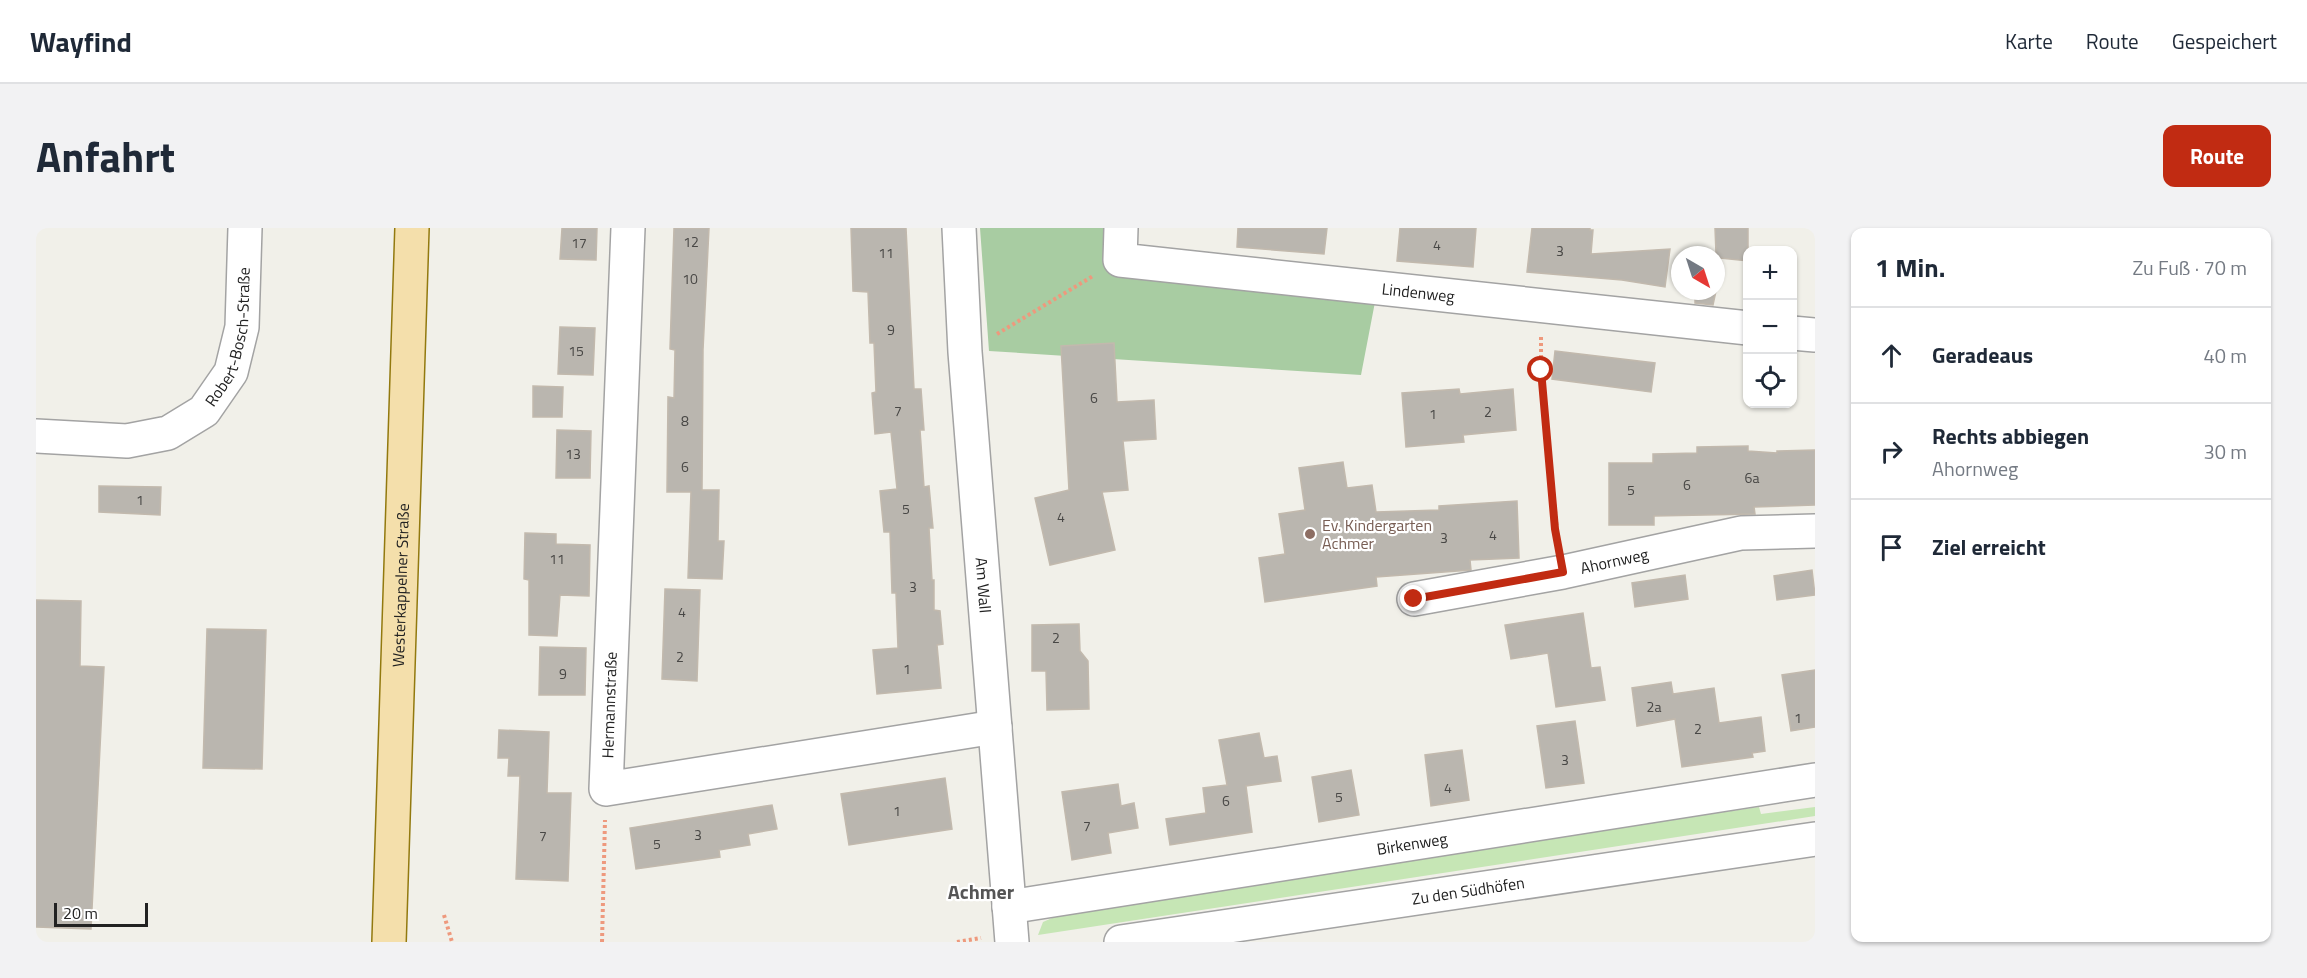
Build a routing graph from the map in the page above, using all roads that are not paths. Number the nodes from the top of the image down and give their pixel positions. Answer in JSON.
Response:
{"nodes":[{"id":1,"x":245,"y":228,"type":"edge"},
{"id":2,"x":412,"y":228,"type":"edge"},
{"id":3,"x":628,"y":228,"type":"edge"},
{"id":4,"x":959,"y":228,"type":"edge"},
{"id":5,"x":1120,"y":244,"type":"edge"},
{"id":6,"x":1743,"y":327,"type":"edge"},
{"id":7,"x":1797,"y":333,"type":"edge"},
{"id":8,"x":1815,"y":335,"type":"edge"},
{"id":9,"x":36,"y":436,"type":"edge"},
{"id":10,"x":1815,"y":531,"type":"edge"},
{"id":11,"x":1414,"y":599,"type":"dead end"},
{"id":12,"x":995,"y":728,"type":"junction"},
{"id":13,"x":1815,"y":780,"type":"edge"},
{"id":14,"x":1815,"y":839,"type":"edge"},
{"id":15,"x":1009,"y":907,"type":"junction"},
{"id":16,"x":389,"y":942,"type":"edge"},
{"id":17,"x":1012,"y":942,"type":"edge"},
{"id":18,"x":1121,"y":942,"type":"edge"}],
"edges":[{"from":1,"to":9,"type":"street","name":"Robert-Bosch-Straße"},
{"from":2,"to":16,"type":"main road","name":"Westerkappelner Straße"},
{"from":3,"to":12,"type":"street","name":"Hermannstraße"},
{"from":4,"to":12,"type":"street","name":"Am Wall"},
{"from":5,"to":6,"type":"street","name":"Lindenweg"},
{"from":7,"to":8,"type":"street"},
{"from":10,"to":11,"type":"street","name":"Ahornweg"},
{"from":12,"to":15,"type":"street","name":"Am Wall"},
{"from":13,"to":15,"type":"street","name":"Birkenweg"},
{"from":14,"to":18,"type":"street","name":"Zu den Südhöfen"},
{"from":15,"to":17,"type":"street","name":"Am Wall"}]}
